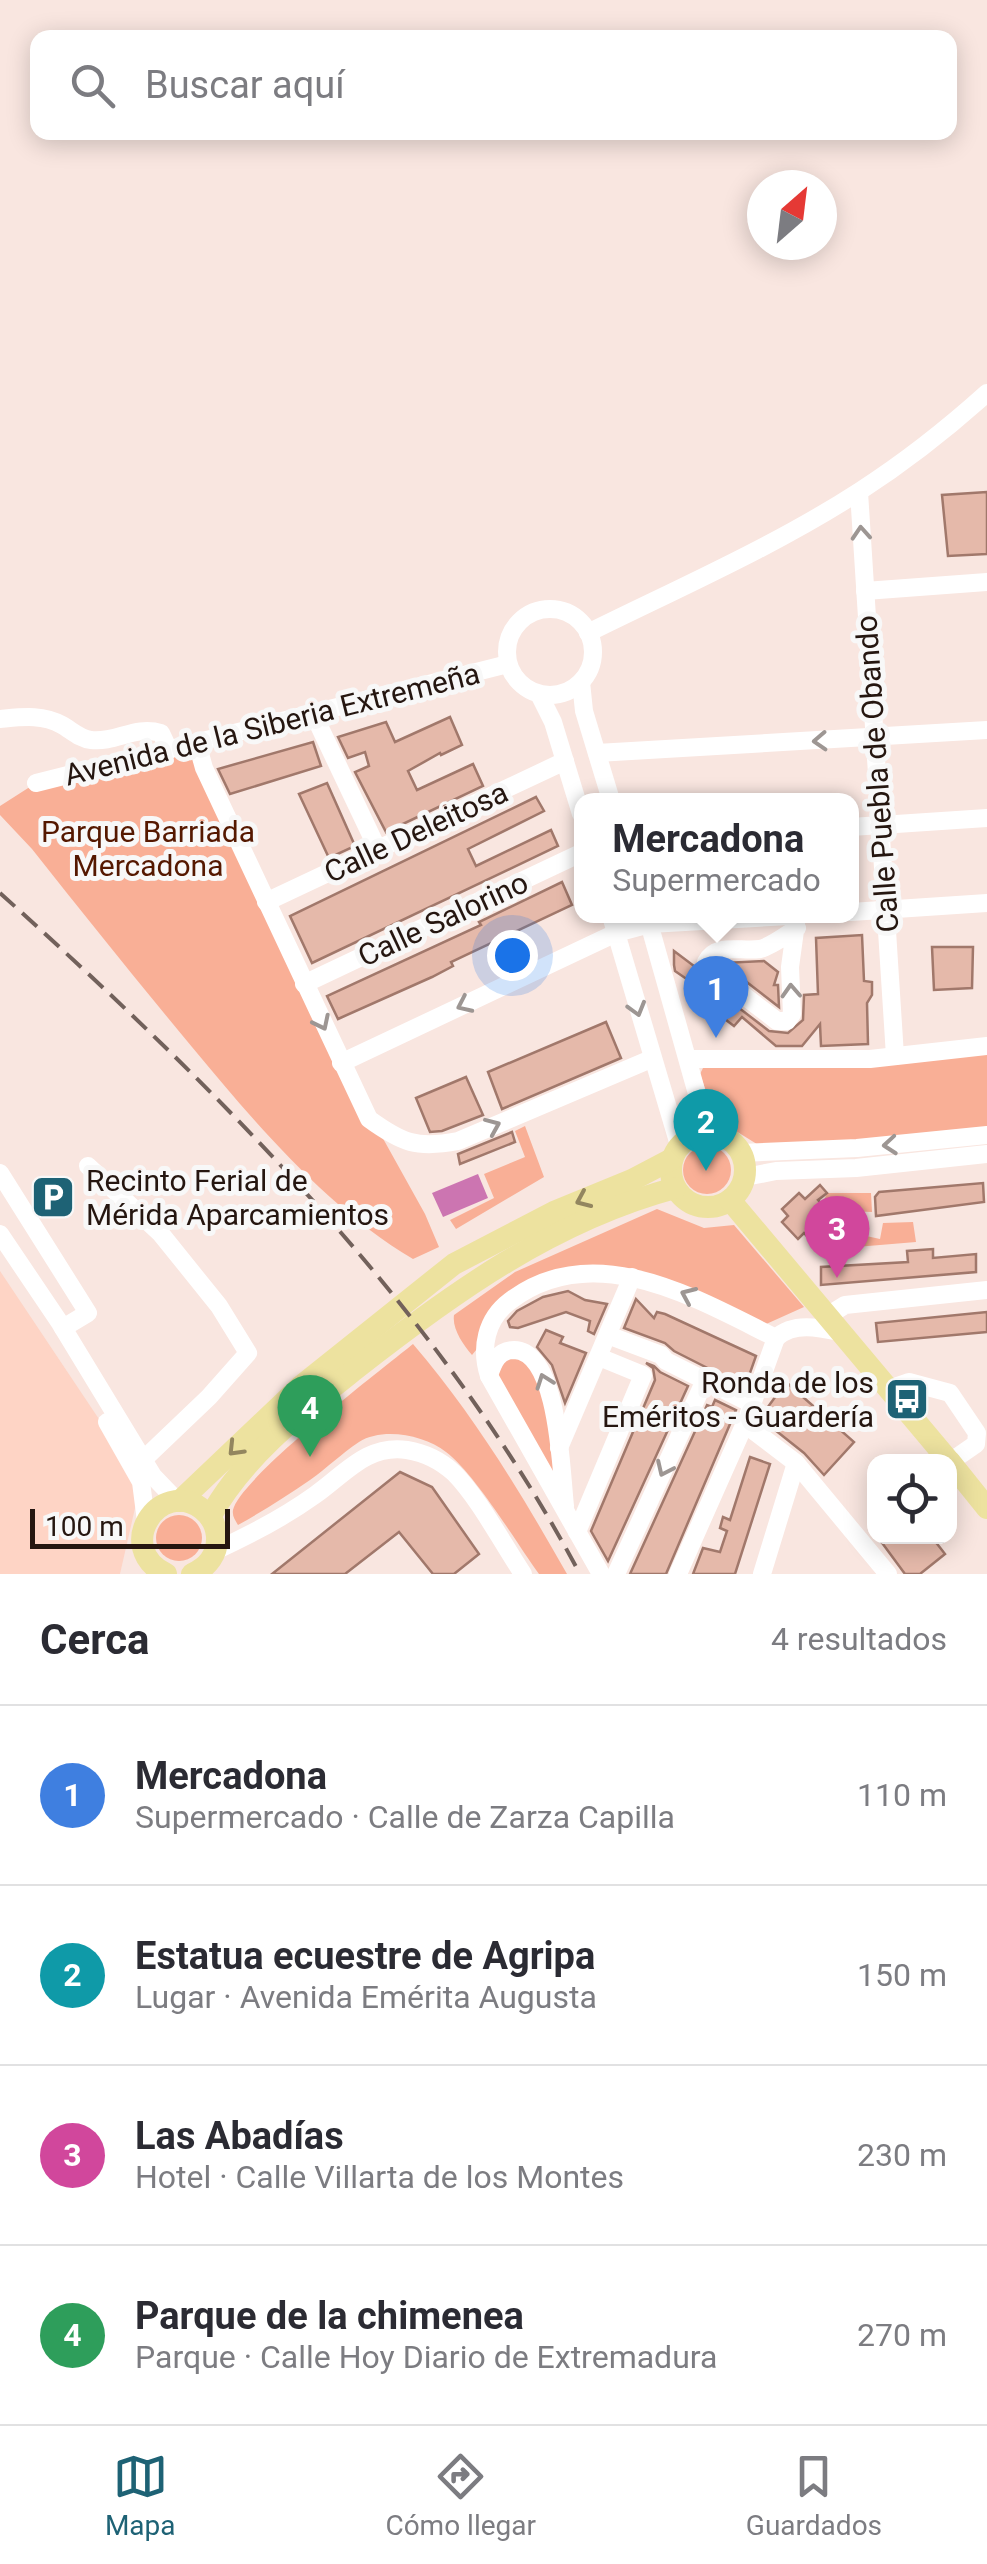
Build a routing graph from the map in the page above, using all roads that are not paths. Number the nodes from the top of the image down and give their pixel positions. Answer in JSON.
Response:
{"nodes":[{"id":1,"x":987,"y":393,"type":"edge"},
{"id":2,"x":858,"y":492,"type":"junction"},
{"id":3,"x":987,"y":582,"type":"edge"},
{"id":4,"x":866,"y":590,"type":"junction"},
{"id":5,"x":588,"y":633,"type":"junction"},
{"id":6,"x":508,"y":664,"type":"junction"},
{"id":7,"x":581,"y":682,"type":"junction"},
{"id":8,"x":539,"y":694,"type":"junction"},
{"id":9,"x":314,"y":713,"type":"junction"},
{"id":10,"x":0,"y":719,"type":"edge"},
{"id":11,"x":987,"y":730,"type":"edge"},
{"id":12,"x":874,"y":737,"type":"junction"},
{"id":13,"x":197,"y":742,"type":"junction"},
{"id":14,"x":169,"y":750,"type":"junction"},
{"id":15,"x":597,"y":753,"type":"junction"},
{"id":16,"x":565,"y":762,"type":"junction"},
{"id":17,"x":36,"y":783,"type":"dead end"},
{"id":18,"x":575,"y":793,"type":"edge"},
{"id":19,"x":609,"y":793,"type":"edge"},
{"id":20,"x":987,"y":818,"type":"edge"},
{"id":21,"x":880,"y":825,"type":"junction"},
{"id":22,"x":859,"y":826,"type":"edge"},
{"id":23,"x":378,"y":850,"type":"junction"},
{"id":24,"x":574,"y":856,"type":"edge"},
{"id":25,"x":266,"y":902,"type":"junction"},
{"id":26,"x":987,"y":903,"type":"edge"},
{"id":27,"x":885,"y":909,"type":"junction"},
{"id":28,"x":859,"y":911,"type":"edge"},
{"id":29,"x":649,"y":923,"type":"edge"},
{"id":30,"x":791,"y":923,"type":"edge"},
{"id":31,"x":794,"y":923,"type":"edge"},
{"id":32,"x":613,"y":924,"type":"edge"},
{"id":33,"x":304,"y":984,"type":"junction"},
{"id":34,"x":987,"y":1046,"type":"edge"},
{"id":35,"x":895,"y":1056,"type":"junction"},
{"id":36,"x":651,"y":1059,"type":"junction"},
{"id":37,"x":688,"y":1059,"type":"junction"},
{"id":38,"x":342,"y":1063,"type":"junction"},
{"id":39,"x":716,"y":1134,"type":"junction"},
{"id":40,"x":987,"y":1135,"type":"edge"},
{"id":41,"x":675,"y":1152,"type":"junction"},
{"id":42,"x":741,"y":1153,"type":"junction"},
{"id":43,"x":987,"y":1154,"type":"edge"},
{"id":44,"x":88,"y":1166,"type":"dead end"},
{"id":45,"x":0,"y":1173,"type":"edge"},
{"id":46,"x":745,"y":1177,"type":"junction"},
{"id":47,"x":675,"y":1188,"type":"junction"},
{"id":48,"x":730,"y":1200,"type":"junction"},
{"id":49,"x":0,"y":1234,"type":"edge"},
{"id":50,"x":0,"y":1252,"type":"edge"},
{"id":51,"x":632,"y":1277,"type":"junction"},
{"id":52,"x":987,"y":1290,"type":"edge"},
{"id":53,"x":830,"y":1317,"type":"junction"},
{"id":54,"x":63,"y":1328,"type":"junction"},
{"id":55,"x":802,"y":1328,"type":"junction"},
{"id":56,"x":613,"y":1336,"type":"dead end"},
{"id":57,"x":776,"y":1338,"type":"junction"},
{"id":58,"x":600,"y":1356,"type":"junction"},
{"id":59,"x":489,"y":1376,"type":"junction"},
{"id":60,"x":705,"y":1380,"type":"junction"},
{"id":61,"x":890,"y":1389,"type":"junction"},
{"id":62,"x":749,"y":1412,"type":"junction"},
{"id":63,"x":559,"y":1448,"type":"junction"},
{"id":64,"x":943,"y":1454,"type":"edge"},
{"id":65,"x":957,"y":1457,"type":"edge"},
{"id":66,"x":143,"y":1460,"type":"junction"},
{"id":67,"x":796,"y":1462,"type":"junction"},
{"id":68,"x":957,"y":1472,"type":"edge"},
{"id":69,"x":178,"y":1501,"type":"junction"},
{"id":70,"x":987,"y":1508,"type":"edge"},
{"id":71,"x":566,"y":1511,"type":"junction"},
{"id":72,"x":146,"y":1521,"type":"junction"},
{"id":73,"x":577,"y":1532,"type":"junction"},
{"id":74,"x":215,"y":1546,"type":"edge"},
{"id":75,"x":146,"y":1566,"type":"edge"},
{"id":76,"x":166,"y":1574,"type":"edge"},
{"id":77,"x":192,"y":1574,"type":"edge"},
{"id":78,"x":522,"y":1574,"type":"edge"},
{"id":79,"x":600,"y":1574,"type":"edge"},
{"id":80,"x":616,"y":1574,"type":"edge"},
{"id":81,"x":678,"y":1574,"type":"edge"},
{"id":82,"x":762,"y":1574,"type":"edge"},
{"id":83,"x":888,"y":1574,"type":"edge"}],
"edges":[{"from":1,"to":2,"type":"street"},
{"from":4,"to":2,"type":"street","name":"Calle Puebla de Obando","one_way":true},
{"from":2,"to":5,"type":"street"},
{"from":3,"to":4,"type":"street"},
{"from":4,"to":12,"type":"street","name":"Calle Puebla de Obando"},
{"from":5,"to":6,"type":"street"},
{"from":5,"to":7,"type":"street"},
{"from":6,"to":8,"type":"street"},
{"from":6,"to":9,"type":"street","name":"Avenida de la Siberia Extremeña"},
{"from":7,"to":8,"type":"street"},
{"from":7,"to":15,"type":"street"},
{"from":8,"to":16,"type":"street"},
{"from":9,"to":13,"type":"street","name":"Avenida de la Siberia Extremeña"},
{"from":9,"to":23,"type":"street"},
{"from":10,"to":14,"type":"street"},
{"from":11,"to":12,"type":"street"},
{"from":12,"to":15,"type":"street","one_way":true},
{"from":12,"to":21,"type":"street","name":"Calle Puebla de Obando"},
{"from":13,"to":14,"type":"street","name":"Avenida de la Siberia Extremeña"},
{"from":13,"to":25,"type":"street"},
{"from":14,"to":17,"type":"street","name":"Avenida de la Siberia Extremeña"},
{"from":15,"to":19,"type":"street"},
{"from":16,"to":18,"type":"street"},
{"from":16,"to":23,"type":"street","name":"Calle Deleitosa"},
{"from":20,"to":21,"type":"street"},
{"from":21,"to":22,"type":"street"},
{"from":21,"to":27,"type":"street","name":"Calle Puebla de Obando"},
{"from":23,"to":25,"type":"street","name":"Calle Deleitosa"},
{"from":24,"to":33,"type":"street","name":"Calle Salorino"},
{"from":25,"to":33,"type":"street"},
{"from":26,"to":27,"type":"street"},
{"from":27,"to":28,"type":"street"},
{"from":27,"to":35,"type":"street","name":"Calle Puebla de Obando"},
{"from":29,"to":37,"type":"street"},
{"from":30,"to":31,"type":"street","one_way":true},
{"from":32,"to":36,"type":"street","one_way":true},
{"from":32,"to":38,"type":"street","one_way":true},
{"from":33,"to":38,"type":"street","one_way":true},
{"from":34,"to":35,"type":"street"},
{"from":35,"to":37,"type":"street"},
{"from":38,"to":36,"type":"street","one_way":true},
{"from":36,"to":41,"type":"street"},
{"from":37,"to":39,"type":"street"},
{"from":39,"to":41,"type":"main road"},
{"from":39,"to":42,"type":"main road"},
{"from":40,"to":42,"type":"street","one_way":true},
{"from":41,"to":47,"type":"main road"},
{"from":41,"to":69,"type":"main road","one_way":true},
{"from":42,"to":46,"type":"main road"},
{"from":43,"to":46,"type":"street"},
{"from":44,"to":66,"type":"street"},
{"from":45,"to":54,"type":"street"},
{"from":46,"to":48,"type":"main road"},
{"from":47,"to":48,"type":"main road"},
{"from":47,"to":74,"type":"main road"},
{"from":48,"to":53,"type":"main road"},
{"from":49,"to":54,"type":"street"},
{"from":50,"to":72,"type":"street"},
{"from":57,"to":51,"type":"street","one_way":true},
{"from":51,"to":58,"type":"street"},
{"from":51,"to":59,"type":"street"},
{"from":52,"to":53,"type":"street"},
{"from":53,"to":55,"type":"street"},
{"from":53,"to":55,"type":"street"},
{"from":53,"to":61,"type":"main road"},
{"from":54,"to":66,"type":"street"},
{"from":55,"to":57,"type":"street"},
{"from":56,"to":60,"type":"street"},
{"from":57,"to":62,"type":"street"},
{"from":58,"to":63,"type":"street"},
{"from":58,"to":73,"type":"street"},
{"from":63,"to":59,"type":"street","one_way":true},
{"from":59,"to":71,"type":"street"},
{"from":60,"to":62,"type":"street"},
{"from":60,"to":80,"type":"street","one_way":true},
{"from":61,"to":64,"type":"main road"},
{"from":61,"to":65,"type":"street"},
{"from":62,"to":67,"type":"street"},
{"from":62,"to":81,"type":"street"},
{"from":63,"to":71,"type":"street"},
{"from":66,"to":69,"type":"street"},
{"from":67,"to":82,"type":"street"},
{"from":67,"to":83,"type":"street"},
{"from":68,"to":70,"type":"main road"},
{"from":69,"to":72,"type":"main road"},
{"from":69,"to":74,"type":"main road"},
{"from":71,"to":73,"type":"street"},
{"from":72,"to":75,"type":"main road"},
{"from":73,"to":79,"type":"street"},
{"from":74,"to":77,"type":"main road"},
{"from":74,"to":78,"type":"street"},
{"from":75,"to":76,"type":"main road"}]}
